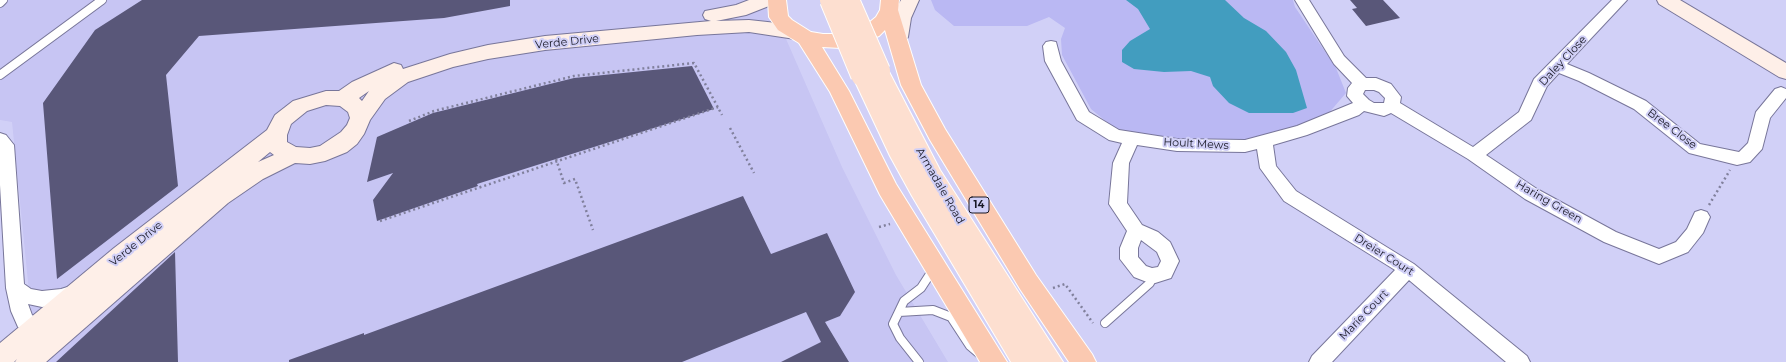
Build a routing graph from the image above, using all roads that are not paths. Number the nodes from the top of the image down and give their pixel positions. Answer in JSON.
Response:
{"nodes":[{"id":1,"x":3,"y":0,"type":"edge"},
{"id":2,"x":102,"y":0,"type":"edge"},
{"id":3,"x":767,"y":0,"type":"edge"},
{"id":4,"x":777,"y":0,"type":"edge"},
{"id":5,"x":831,"y":0,"type":"edge"},
{"id":6,"x":848,"y":0,"type":"edge"},
{"id":7,"x":910,"y":0,"type":"edge"},
{"id":8,"x":1302,"y":0,"type":"edge"},
{"id":9,"x":1620,"y":0,"type":"edge"},
{"id":10,"x":1666,"y":0,"type":"edge"},
{"id":11,"x":1673,"y":0,"type":"edge"},
{"id":12,"x":0,"y":3,"type":"edge"},
{"id":13,"x":889,"y":5,"type":"edge"},
{"id":14,"x":1694,"y":18,"type":"junction"},
{"id":15,"x":800,"y":35,"type":"junction"},
{"id":16,"x":898,"y":37,"type":"junction"},
{"id":17,"x":1051,"y":46,"type":"dead end"},
{"id":18,"x":1556,"y":66,"type":"junction"},
{"id":19,"x":1786,"y":72,"type":"edge"},
{"id":20,"x":870,"y":73,"type":"junction"},
{"id":21,"x":0,"y":75,"type":"edge"},
{"id":22,"x":1362,"y":84,"type":"junction"},
{"id":23,"x":1781,"y":94,"type":"dead end"},
{"id":24,"x":343,"y":99,"type":"junction"},
{"id":25,"x":1363,"y":104,"type":"junction"},
{"id":26,"x":1392,"y":106,"type":"junction"},
{"id":27,"x":360,"y":118,"type":"junction"},
{"id":28,"x":276,"y":135,"type":"junction"},
{"id":29,"x":1132,"y":138,"type":"junction"},
{"id":30,"x":0,"y":139,"type":"edge"},
{"id":31,"x":1264,"y":141,"type":"junction"},
{"id":32,"x":1474,"y":155,"type":"junction"},
{"id":33,"x":293,"y":156,"type":"junction"},
{"id":34,"x":1701,"y":217,"type":"road end"},
{"id":35,"x":1136,"y":230,"type":"junction"},
{"id":36,"x":934,"y":266,"type":"junction"},
{"id":37,"x":1408,"y":269,"type":"junction"},
{"id":38,"x":1152,"y":276,"type":"junction"},
{"id":39,"x":15,"y":288,"type":"junction"},
{"id":40,"x":81,"y":290,"type":"junction"},
{"id":41,"x":899,"y":312,"type":"junction"},
{"id":42,"x":82,"y":316,"type":"junction"},
{"id":43,"x":1105,"y":323,"type":"road end"},
{"id":44,"x":34,"y":329,"type":"junction"},
{"id":45,"x":0,"y":358,"type":"edge"},
{"id":46,"x":28,"y":362,"type":"edge"},
{"id":47,"x":919,"y":362,"type":"edge"},
{"id":48,"x":989,"y":362,"type":"edge"},
{"id":49,"x":994,"y":362,"type":"edge"},
{"id":50,"x":1025,"y":362,"type":"edge"},
{"id":51,"x":1050,"y":362,"type":"edge"},
{"id":52,"x":1083,"y":362,"type":"edge"},
{"id":53,"x":1319,"y":362,"type":"edge"},
{"id":54,"x":1520,"y":362,"type":"edge"}],
"edges":[{"from":1,"to":12,"type":"lane"},
{"from":2,"to":21,"type":"lane"},
{"from":3,"to":24,"type":"main road","name":"Verde Drive"},
{"from":4,"to":15,"type":"highway"},
{"from":5,"to":20,"type":"main road","name":"Armadale Road","bridge":true},
{"from":6,"to":20,"type":"main road","name":"Armadale Road","bridge":true},
{"from":7,"to":16,"type":"main road"},
{"from":8,"to":22,"type":"street"},
{"from":9,"to":18,"type":"street","name":"Daley Close"},
{"from":10,"to":14,"type":"main road"},
{"from":11,"to":14,"type":"main road"},
{"from":13,"to":15,"type":"highway","number":"14"},
{"from":13,"to":16,"type":"highway","number":"14"},
{"from":14,"to":19,"type":"main road"},
{"from":15,"to":27,"type":"main road","name":"Verde Drive"},
{"from":15,"to":36,"type":"highway"},
{"from":16,"to":52,"type":"highway","number":"14"},
{"from":17,"to":29,"type":"street","name":"Hoult Mews"},
{"from":18,"to":23,"type":"street","name":"Bree Close"},
{"from":18,"to":32,"type":"street","name":"Daley Close"},
{"from":20,"to":50,"type":"main road","name":"Armadale Road"},
{"from":20,"to":51,"type":"main road","name":"Armadale Road"},
{"from":22,"to":25,"type":"street"},
{"from":22,"to":26,"type":"street"},
{"from":24,"to":27,"type":"main road"},
{"from":24,"to":28,"type":"main road"},
{"from":25,"to":26,"type":"street"},
{"from":25,"to":31,"type":"street","name":"Hoult Mews"},
{"from":26,"to":32,"type":"street","name":"Haring Green"},
{"from":27,"to":33,"type":"main road"},
{"from":28,"to":33,"type":"main road"},
{"from":28,"to":40,"type":"main road","name":"Verde Drive"},
{"from":29,"to":31,"type":"street","name":"Hoult Mews"},
{"from":29,"to":35,"type":"street"},
{"from":30,"to":39,"type":"street"},
{"from":31,"to":37,"type":"street","name":"Dreier Court"},
{"from":32,"to":34,"type":"street","name":"Haring Green"},
{"from":33,"to":42,"type":"main road","name":"Verde Drive"},
{"from":35,"to":38,"type":"street"},
{"from":35,"to":38,"type":"street"},
{"from":36,"to":41,"type":"lane"},
{"from":36,"to":49,"type":"highway"},
{"from":37,"to":53,"type":"street","name":"Marie Court"},
{"from":37,"to":54,"type":"street","name":"Dreier Court"},
{"from":38,"to":43,"type":"lane"},
{"from":39,"to":40,"type":"street"},
{"from":39,"to":44,"type":"street"},
{"from":40,"to":44,"type":"main road","name":"Verde Drive"},
{"from":41,"to":47,"type":"lane"},
{"from":41,"to":48,"type":"lane"},
{"from":42,"to":44,"type":"street"},
{"from":42,"to":46,"type":"main road","name":"Verde Drive"},
{"from":44,"to":45,"type":"main road","name":"Verde Drive"}]}
